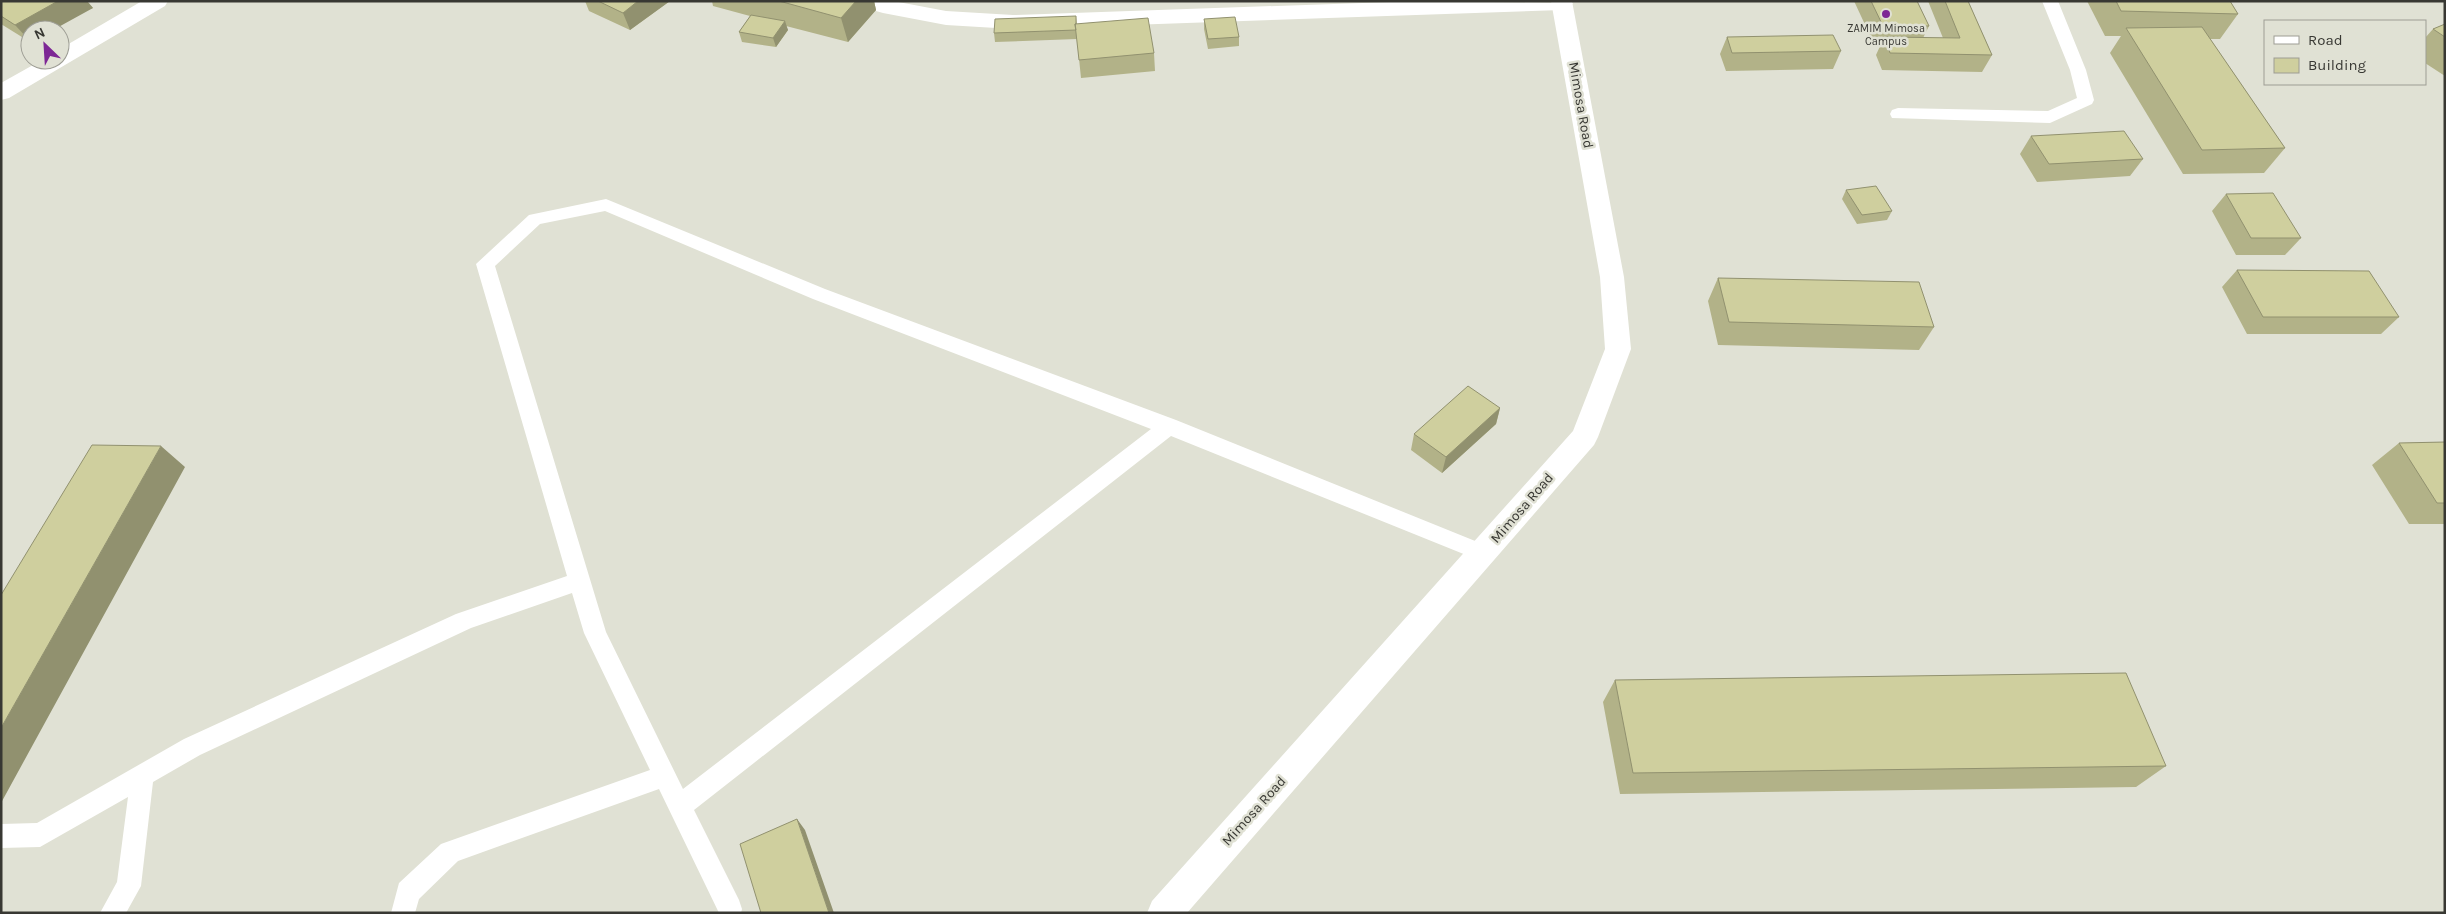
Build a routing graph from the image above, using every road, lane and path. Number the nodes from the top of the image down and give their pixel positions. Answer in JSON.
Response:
{"nodes":[{"id":1,"x":158,"y":1,"type":"edge"},
{"id":2,"x":2050,"y":1,"type":"edge"},
{"id":3,"x":1562,"y":2,"type":"edge"},
{"id":4,"x":883,"y":6,"type":"dead end"},
{"id":5,"x":70,"y":53,"type":"edge"},
{"id":6,"x":41,"y":70,"type":"edge"},
{"id":7,"x":1,"y":93,"type":"edge"},
{"id":8,"x":1898,"y":114,"type":"dead end"},
{"id":9,"x":1169,"y":426,"type":"junction"},
{"id":10,"x":1482,"y":553,"type":"junction"},
{"id":11,"x":579,"y":581,"type":"junction"},
{"id":12,"x":142,"y":776,"type":"junction"},
{"id":13,"x":665,"y":776,"type":"junction"},
{"id":14,"x":680,"y":806,"type":"junction"},
{"id":15,"x":1,"y":836,"type":"edge"},
{"id":16,"x":730,"y":909,"type":"dead end"},
{"id":17,"x":112,"y":913,"type":"edge"},
{"id":18,"x":403,"y":913,"type":"edge"},
{"id":19,"x":1164,"y":913,"type":"edge"}],
"edges":[{"from":1,"to":5,"type":"street"},
{"from":2,"to":8,"type":"lane"},
{"from":3,"to":4,"type":"street"},
{"from":3,"to":10,"type":"street","name":"Mimosa Road"},
{"from":6,"to":7,"type":"street"},
{"from":9,"to":10,"type":"lane"},
{"from":9,"to":11,"type":"lane"},
{"from":9,"to":14,"type":"lane"},
{"from":10,"to":19,"type":"street","name":"Mimosa Road"},
{"from":11,"to":12,"type":"lane"},
{"from":11,"to":13,"type":"lane"},
{"from":12,"to":15,"type":"lane"},
{"from":12,"to":17,"type":"lane"},
{"from":13,"to":14,"type":"lane"},
{"from":13,"to":18,"type":"lane"},
{"from":14,"to":16,"type":"lane"}]}
